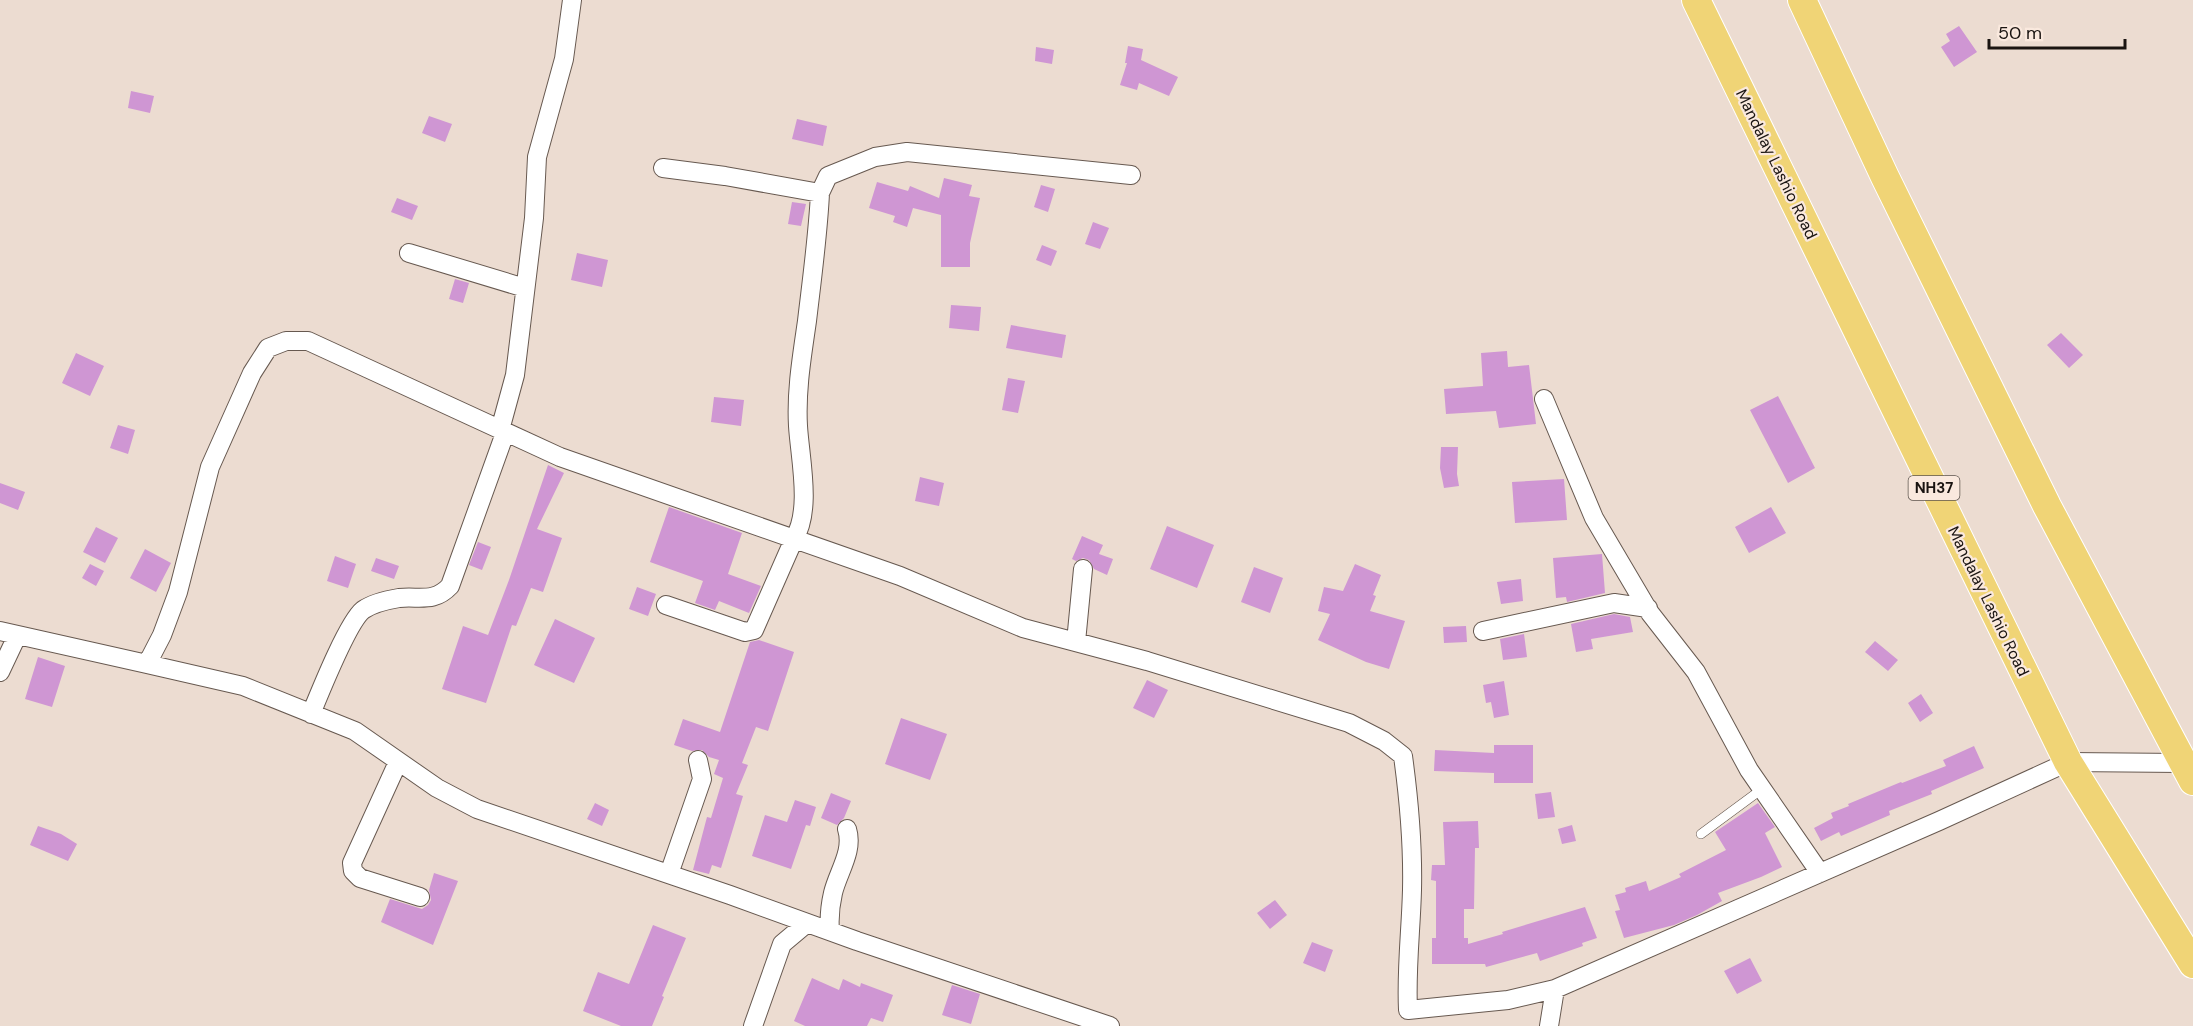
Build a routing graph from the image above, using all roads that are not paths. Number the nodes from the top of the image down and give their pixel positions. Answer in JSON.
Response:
{"nodes":[{"id":1,"x":572,"y":0,"type":"edge"},
{"id":2,"x":1696,"y":0,"type":"edge"},
{"id":3,"x":1802,"y":0,"type":"edge"},
{"id":4,"x":663,"y":168,"type":"dead end"},
{"id":5,"x":1131,"y":175,"type":"dead end"},
{"id":6,"x":820,"y":193,"type":"junction"},
{"id":7,"x":409,"y":253,"type":"dead end"},
{"id":8,"x":525,"y":288,"type":"junction"},
{"id":9,"x":1544,"y":399,"type":"dead end"},
{"id":10,"x":503,"y":431,"type":"junction"},
{"id":11,"x":794,"y":539,"type":"junction"},
{"id":12,"x":1083,"y":568,"type":"dead end"},
{"id":13,"x":666,"y":605,"type":"dead end"},
{"id":14,"x":1648,"y":608,"type":"junction"},
{"id":15,"x":1483,"y":631,"type":"dead end"},
{"id":16,"x":9,"y":633,"type":"edge"},
{"id":17,"x":1076,"y":642,"type":"junction"},
{"id":18,"x":147,"y":664,"type":"junction"},
{"id":19,"x":0,"y":672,"type":"edge"},
{"id":20,"x":311,"y":714,"type":"junction"},
{"id":21,"x":698,"y":759,"type":"dead end"},
{"id":22,"x":398,"y":762,"type":"junction"},
{"id":23,"x":2067,"y":762,"type":"junction"},
{"id":24,"x":2187,"y":772,"type":"edge"},
{"id":25,"x":1762,"y":789,"type":"junction"},
{"id":26,"x":847,"y":829,"type":"dead end"},
{"id":27,"x":1701,"y":834,"type":"dead end"},
{"id":28,"x":1820,"y":873,"type":"junction"},
{"id":29,"x":669,"y":874,"type":"junction"},
{"id":30,"x":420,"y":897,"type":"dead end"},
{"id":31,"x":807,"y":923,"type":"junction"},
{"id":32,"x":830,"y":932,"type":"junction"},
{"id":33,"x":2193,"y":964,"type":"edge"},
{"id":34,"x":1555,"y":989,"type":"junction"},
{"id":35,"x":1409,"y":1018,"type":"edge"},
{"id":36,"x":753,"y":1026,"type":"edge"},
{"id":37,"x":1110,"y":1026,"type":"edge"},
{"id":38,"x":1549,"y":1026,"type":"edge"}],
"edges":[{"from":1,"to":8,"type":"street"},
{"from":2,"to":23,"type":"highway","name":"Mandalay Lashio Road","number":"NH37"},
{"from":3,"to":24,"type":"highway"},
{"from":4,"to":6,"type":"street"},
{"from":5,"to":6,"type":"street"},
{"from":6,"to":11,"type":"street"},
{"from":7,"to":8,"type":"street"},
{"from":8,"to":10,"type":"street"},
{"from":9,"to":14,"type":"street"},
{"from":10,"to":11,"type":"street"},
{"from":10,"to":18,"type":"street"},
{"from":10,"to":20,"type":"street"},
{"from":11,"to":13,"type":"street"},
{"from":11,"to":17,"type":"street"},
{"from":12,"to":17,"type":"street"},
{"from":14,"to":15,"type":"street"},
{"from":14,"to":25,"type":"street"},
{"from":16,"to":18,"type":"street"},
{"from":16,"to":19,"type":"street"},
{"from":17,"to":35,"type":"street"},
{"from":18,"to":20,"type":"street"},
{"from":20,"to":22,"type":"street"},
{"from":21,"to":29,"type":"street"},
{"from":22,"to":29,"type":"street"},
{"from":22,"to":30,"type":"street"},
{"from":23,"to":24,"type":"street"},
{"from":23,"to":28,"type":"street"},
{"from":23,"to":33,"type":"highway","name":"Mandalay Lashio Road","number":"NH37"},
{"from":25,"to":27,"type":"lane"},
{"from":25,"to":28,"type":"street"},
{"from":26,"to":32,"type":"street"},
{"from":28,"to":34,"type":"street"},
{"from":29,"to":31,"type":"street"},
{"from":31,"to":32,"type":"street"},
{"from":31,"to":36,"type":"street"},
{"from":32,"to":37,"type":"street"},
{"from":34,"to":35,"type":"street"},
{"from":34,"to":38,"type":"street"}]}
